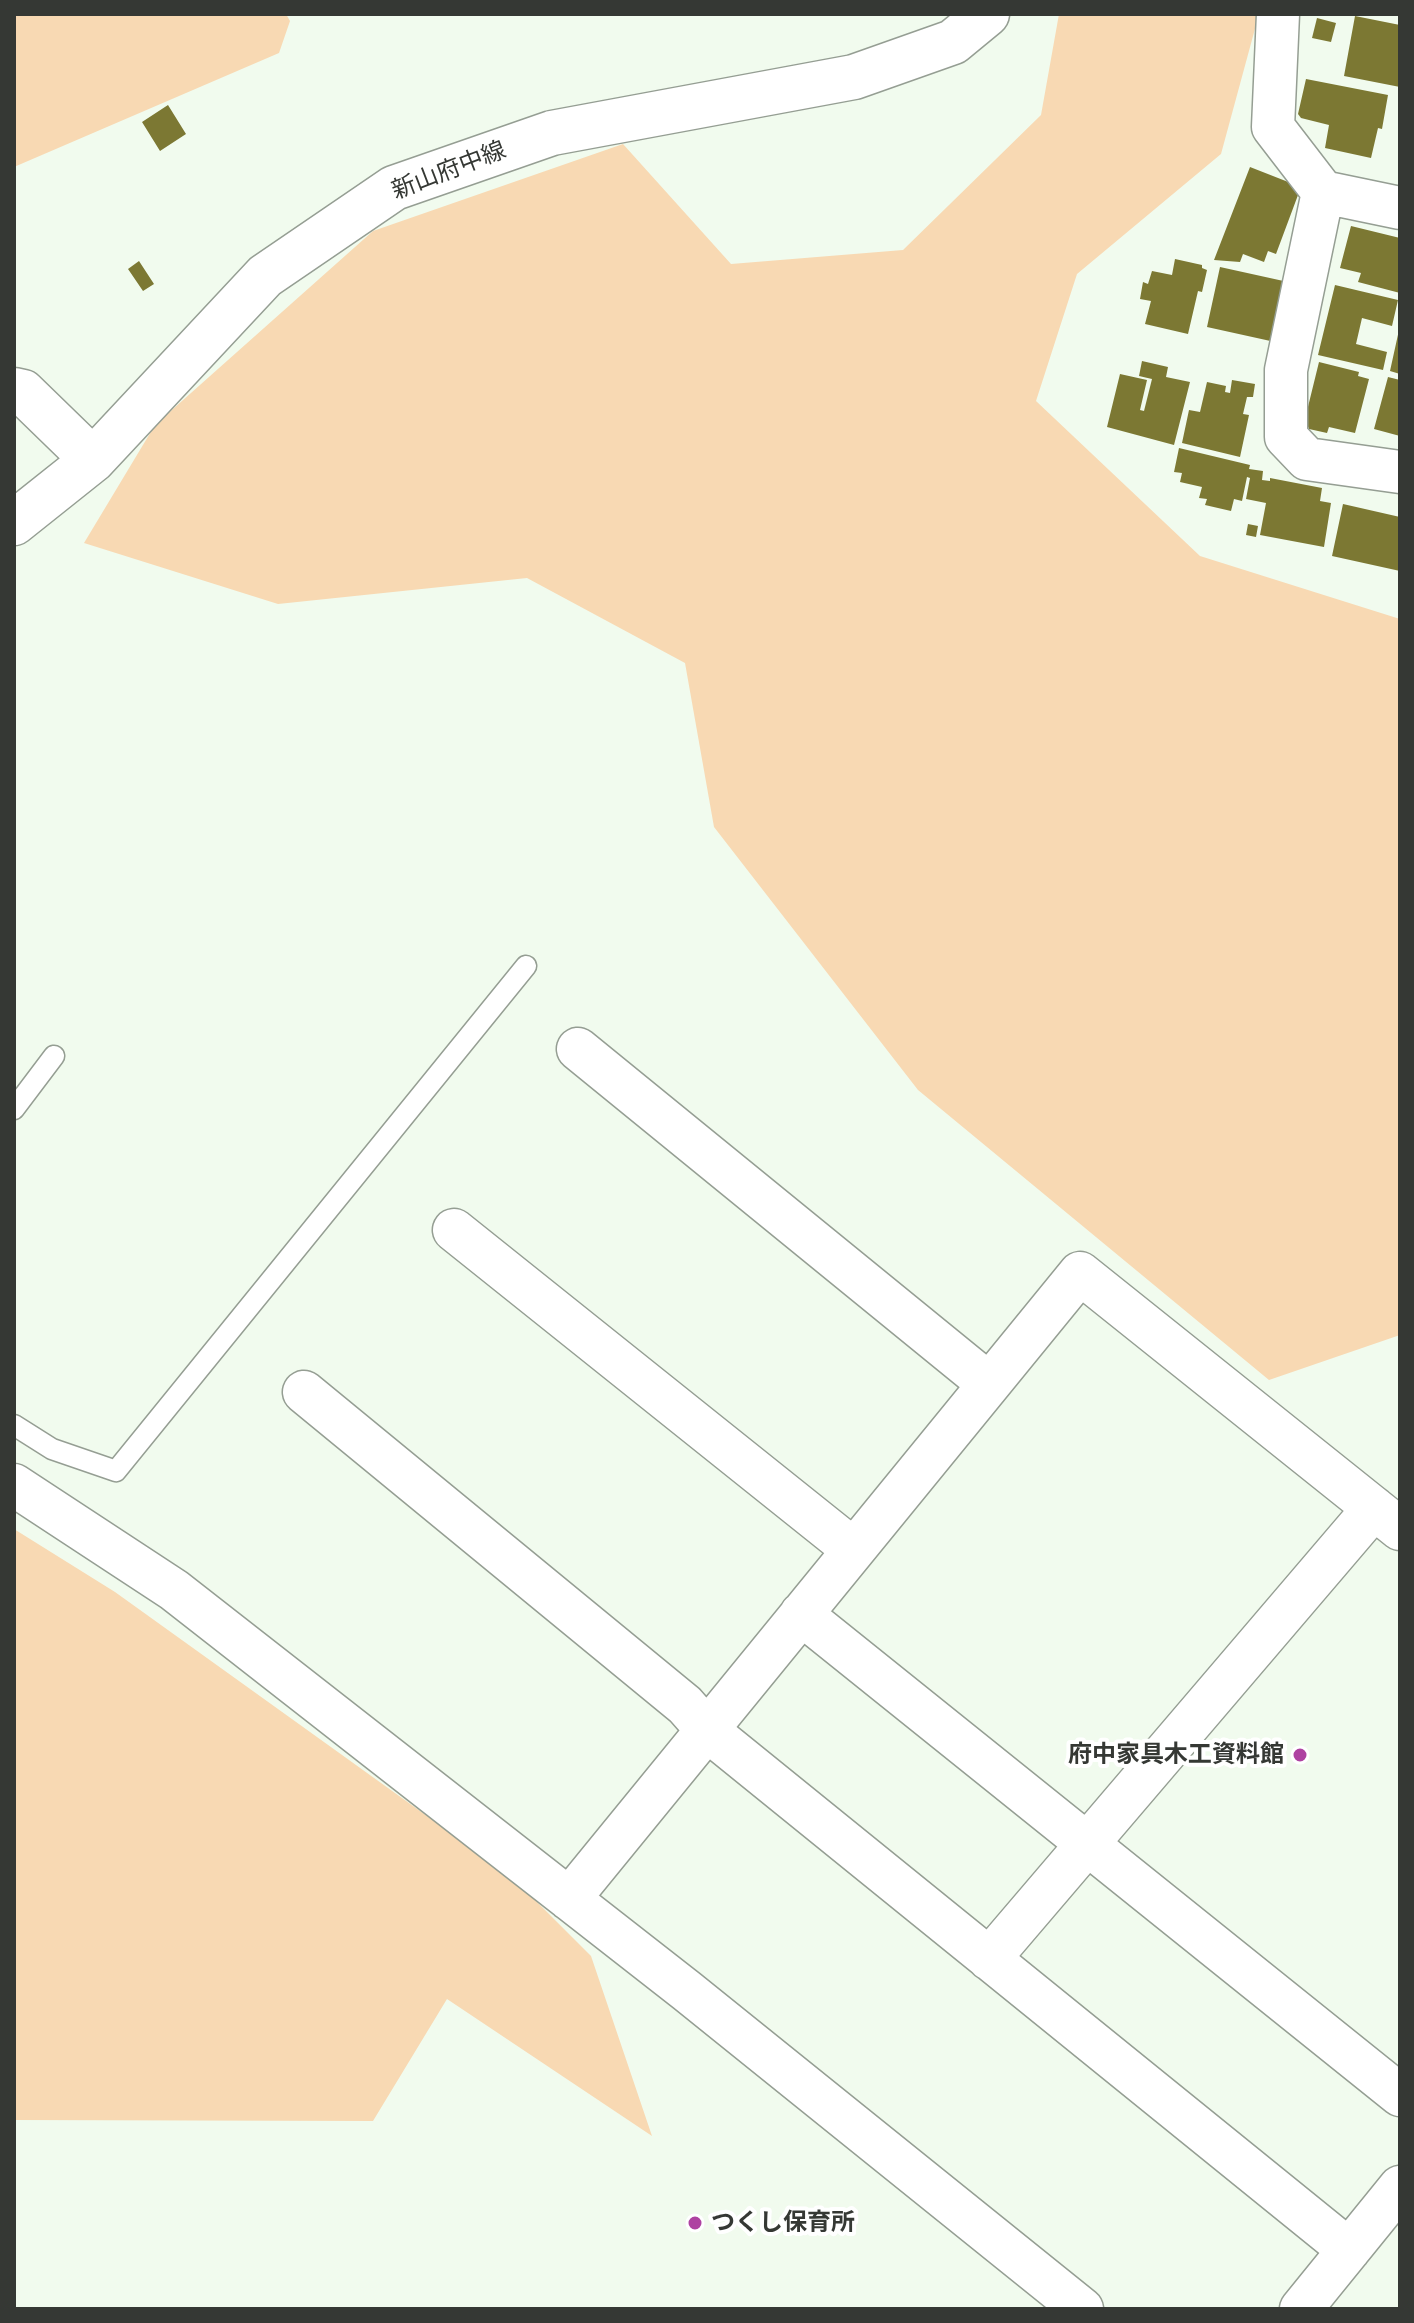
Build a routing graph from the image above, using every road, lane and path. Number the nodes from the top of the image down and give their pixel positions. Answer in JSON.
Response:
{"nodes":[{"id":1,"x":987,"y":14,"type":"edge"},
{"id":2,"x":1278,"y":14,"type":"edge"},
{"id":3,"x":1323,"y":192,"type":"junction"},
{"id":4,"x":1400,"y":208,"type":"edge"},
{"id":5,"x":14,"y":390,"type":"edge"},
{"id":6,"x":93,"y":460,"type":"junction"},
{"id":7,"x":1400,"y":472,"type":"edge"},
{"id":8,"x":14,"y":523,"type":"edge"},
{"id":9,"x":526,"y":966,"type":"dead end"},
{"id":10,"x":578,"y":1049,"type":"dead end"},
{"id":11,"x":54,"y":1056,"type":"dead end"},
{"id":12,"x":14,"y":1109,"type":"edge"},
{"id":13,"x":454,"y":1230,"type":"dead end"},
{"id":14,"x":989,"y":1384,"type":"junction"},
{"id":15,"x":304,"y":1392,"type":"dead end"},
{"id":16,"x":14,"y":1425,"type":"edge"},
{"id":17,"x":14,"y":1485,"type":"edge"},
{"id":18,"x":1387,"y":1518,"type":"edge"},
{"id":19,"x":854,"y":1550,"type":"junction"},
{"id":20,"x":801,"y":1614,"type":"junction"},
{"id":21,"x":707,"y":1730,"type":"junction"},
{"id":22,"x":1087,"y":1844,"type":"junction"},
{"id":23,"x":569,"y":1899,"type":"junction"},
{"id":24,"x":989,"y":1959,"type":"junction"},
{"id":25,"x":1400,"y":2095,"type":"edge"},
{"id":26,"x":1400,"y":2187,"type":"edge"},
{"id":27,"x":1349,"y":2250,"type":"junction"},
{"id":28,"x":1082,"y":2309,"type":"edge"},
{"id":29,"x":1301,"y":2309,"type":"edge"}],
"edges":[{"from":1,"to":6,"type":"main road","name":"新山府中線"},
{"from":2,"to":3,"type":"street"},
{"from":3,"to":4,"type":"street"},
{"from":3,"to":7,"type":"street"},
{"from":5,"to":6,"type":"main road"},
{"from":6,"to":8,"type":"main road","name":"新山府中線"},
{"from":9,"to":16,"type":"lane"},
{"from":10,"to":14,"type":"street"},
{"from":11,"to":12,"type":"lane"},
{"from":13,"to":19,"type":"street"},
{"from":14,"to":18,"type":"street"},
{"from":14,"to":19,"type":"street"},
{"from":15,"to":21,"type":"street"},
{"from":17,"to":23,"type":"street"},
{"from":18,"to":22,"type":"street"},
{"from":19,"to":20,"type":"street"},
{"from":20,"to":21,"type":"street"},
{"from":20,"to":22,"type":"street"},
{"from":21,"to":23,"type":"street"},
{"from":21,"to":24,"type":"street"},
{"from":22,"to":24,"type":"street"},
{"from":22,"to":25,"type":"street"},
{"from":23,"to":28,"type":"street"},
{"from":24,"to":27,"type":"street"},
{"from":26,"to":27,"type":"street"},
{"from":27,"to":29,"type":"street"}]}
